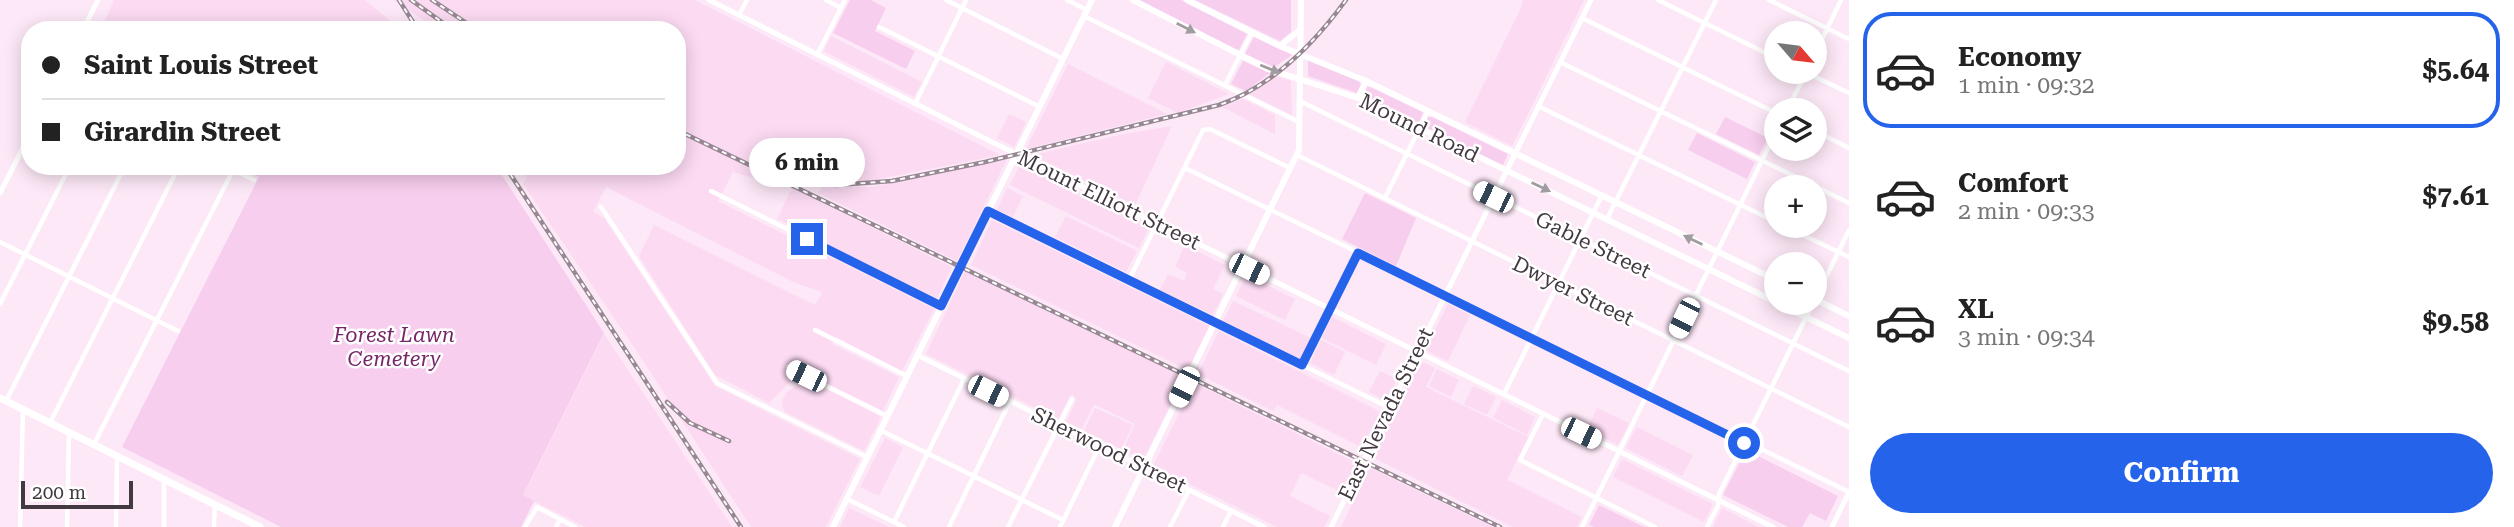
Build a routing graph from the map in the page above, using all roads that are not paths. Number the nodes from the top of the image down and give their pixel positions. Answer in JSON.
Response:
{"nodes":[{"id":1,"x":98,"y":0,"type":"edge"},
{"id":2,"x":709,"y":0,"type":"edge"},
{"id":3,"x":747,"y":0,"type":"edge"},
{"id":4,"x":826,"y":0,"type":"edge"},
{"id":5,"x":845,"y":0,"type":"edge"},
{"id":6,"x":946,"y":0,"type":"edge"},
{"id":7,"x":966,"y":0,"type":"edge"},
{"id":8,"x":1067,"y":0,"type":"edge"},
{"id":9,"x":1092,"y":0,"type":"edge"},
{"id":10,"x":1133,"y":0,"type":"edge"},
{"id":11,"x":1187,"y":0,"type":"edge"},
{"id":12,"x":1301,"y":0,"type":"edge"},
{"id":13,"x":1591,"y":0,"type":"edge"},
{"id":14,"x":1658,"y":0,"type":"edge"},
{"id":15,"x":1716,"y":0,"type":"edge"},
{"id":16,"x":1769,"y":0,"type":"edge"},
{"id":17,"x":1842,"y":0,"type":"edge"},
{"id":18,"x":841,"y":8,"type":"junction"},
{"id":19,"x":962,"y":8,"type":"junction"},
{"id":20,"x":1086,"y":13,"type":"junction"},
{"id":21,"x":739,"y":15,"type":"junction"},
{"id":22,"x":1582,"y":18,"type":"junction"},
{"id":23,"x":88,"y":21,"type":"edge"},
{"id":24,"x":1811,"y":21,"type":"edge"},
{"id":25,"x":1704,"y":23,"type":"junction"},
{"id":26,"x":879,"y":27,"type":"dead end"},
{"id":27,"x":1301,"y":29,"type":"junction"},
{"id":28,"x":1827,"y":29,"type":"joint"},
{"id":29,"x":1252,"y":32,"type":"junction"},
{"id":30,"x":1849,"y":39,"type":"edge"},
{"id":31,"x":1280,"y":46,"type":"junction"},
{"id":32,"x":1764,"y":52,"type":"edge"},
{"id":33,"x":1301,"y":54,"type":"junction"},
{"id":34,"x":817,"y":55,"type":"junction"},
{"id":35,"x":1240,"y":55,"type":"junction"},
{"id":36,"x":938,"y":57,"type":"junction"},
{"id":37,"x":1063,"y":59,"type":"junction"},
{"id":38,"x":1560,"y":62,"type":"junction"},
{"id":39,"x":1683,"y":67,"type":"junction"},
{"id":40,"x":1301,"y":79,"type":"junction"},
{"id":41,"x":1366,"y":81,"type":"junction"},
{"id":42,"x":1827,"y":82,"type":"edge"},
{"id":43,"x":1225,"y":85,"type":"junction"},
{"id":44,"x":1849,"y":93,"type":"edge"},
{"id":45,"x":1357,"y":98,"type":"junction"},
{"id":46,"x":1300,"y":101,"type":"junction"},
{"id":47,"x":915,"y":104,"type":"junction"},
{"id":48,"x":1538,"y":106,"type":"junction"},
{"id":49,"x":1040,"y":107,"type":"junction"},
{"id":50,"x":1764,"y":107,"type":"edge"},
{"id":51,"x":1428,"y":111,"type":"junction"},
{"id":52,"x":1661,"y":111,"type":"junction"},
{"id":53,"x":1299,"y":122,"type":"junction"},
{"id":54,"x":1420,"y":128,"type":"junction"},
{"id":55,"x":1827,"y":137,"type":"edge"},
{"id":56,"x":1849,"y":148,"type":"edge"},
{"id":57,"x":21,"y":152,"type":"edge"},
{"id":58,"x":1515,"y":153,"type":"junction"},
{"id":59,"x":1016,"y":154,"type":"junction"},
{"id":60,"x":1407,"y":154,"type":"junction"},
{"id":61,"x":1297,"y":155,"type":"junction"},
{"id":62,"x":1639,"y":155,"type":"junction"},
{"id":63,"x":1764,"y":156,"type":"edge"},
{"id":64,"x":1762,"y":160,"type":"junction"},
{"id":65,"x":1185,"y":168,"type":"junction"},
{"id":66,"x":1290,"y":168,"type":"junction"},
{"id":67,"x":1506,"y":170,"type":"junction"},
{"id":68,"x":65,"y":175,"type":"edge"},
{"id":69,"x":120,"y":175,"type":"edge"},
{"id":70,"x":175,"y":175,"type":"edge"},
{"id":71,"x":230,"y":175,"type":"edge"},
{"id":72,"x":244,"y":175,"type":"edge"},
{"id":73,"x":254,"y":180,"type":"dead end"},
{"id":74,"x":711,"y":191,"type":"dead end"},
{"id":75,"x":0,"y":193,"type":"edge"},
{"id":76,"x":1602,"y":195,"type":"junction"},
{"id":77,"x":1493,"y":197,"type":"junction"},
{"id":78,"x":1385,"y":198,"type":"junction"},
{"id":79,"x":1615,"y":202,"type":"junction"},
{"id":80,"x":1849,"y":202,"type":"edge"},
{"id":81,"x":1740,"y":204,"type":"junction"},
{"id":82,"x":601,"y":207,"type":"dead end"},
{"id":83,"x":1270,"y":210,"type":"junction"},
{"id":84,"x":988,"y":211,"type":"junction"},
{"id":85,"x":1593,"y":213,"type":"junction"},
{"id":86,"x":1764,"y":216,"type":"edge"},
{"id":87,"x":1607,"y":219,"type":"junction"},
{"id":88,"x":1157,"y":224,"type":"junction"},
{"id":89,"x":1849,"y":230,"type":"edge"},
{"id":90,"x":1809,"y":238,"type":"edge"},
{"id":91,"x":1580,"y":239,"type":"junction"},
{"id":92,"x":1472,"y":241,"type":"junction"},
{"id":93,"x":0,"y":242,"type":"edge"},
{"id":94,"x":1717,"y":251,"type":"junction"},
{"id":95,"x":1838,"y":252,"type":"junction"},
{"id":96,"x":1358,"y":253,"type":"junction"},
{"id":97,"x":25,"y":254,"type":"junction"},
{"id":98,"x":1849,"y":257,"type":"edge"},
{"id":99,"x":1243,"y":266,"type":"junction"},
{"id":100,"x":1708,"y":269,"type":"junction"},
{"id":101,"x":1764,"y":274,"type":"edge"},
{"id":102,"x":1827,"y":274,"type":"edge"},
{"id":103,"x":69,"y":276,"type":"junction"},
{"id":104,"x":1129,"y":280,"type":"junction"},
{"id":105,"x":1558,"y":284,"type":"junction"},
{"id":106,"x":1445,"y":296,"type":"junction"},
{"id":107,"x":1695,"y":296,"type":"junction"},
{"id":108,"x":1764,"y":297,"type":"edge"},
{"id":109,"x":113,"y":299,"type":"junction"},
{"id":110,"x":0,"y":304,"type":"edge"},
{"id":111,"x":941,"y":306,"type":"junction"},
{"id":112,"x":1827,"y":306,"type":"edge"},
{"id":113,"x":1330,"y":309,"type":"junction"},
{"id":114,"x":1802,"y":315,"type":"edge"},
{"id":115,"x":1849,"y":316,"type":"edge"},
{"id":116,"x":1806,"y":317,"type":"junction"},
{"id":117,"x":157,"y":321,"type":"junction"},
{"id":118,"x":1216,"y":323,"type":"junction"},
{"id":119,"x":815,"y":330,"type":"dead end"},
{"id":120,"x":178,"y":331,"type":"dead end"},
{"id":121,"x":1532,"y":338,"type":"junction"},
{"id":122,"x":1849,"y":338,"type":"edge"},
{"id":123,"x":1673,"y":340,"type":"junction"},
{"id":124,"x":1793,"y":344,"type":"junction"},
{"id":125,"x":1417,"y":352,"type":"junction"},
{"id":126,"x":917,"y":355,"type":"junction"},
{"id":127,"x":1302,"y":365,"type":"junction"},
{"id":128,"x":788,"y":368,"type":"dead end"},
{"id":129,"x":1849,"y":371,"type":"edge"},
{"id":130,"x":907,"y":376,"type":"junction"},
{"id":131,"x":964,"y":379,"type":"junction"},
{"id":132,"x":1771,"y":388,"type":"junction"},
{"id":133,"x":1504,"y":394,"type":"junction"},
{"id":134,"x":1646,"y":395,"type":"junction"},
{"id":135,"x":3,"y":399,"type":"edge"},
{"id":136,"x":1072,"y":399,"type":"dead end"},
{"id":137,"x":1010,"y":401,"type":"junction"},
{"id":138,"x":1390,"y":408,"type":"junction"},
{"id":139,"x":23,"y":409,"type":"junction"},
{"id":140,"x":1543,"y":414,"type":"junction"},
{"id":141,"x":887,"y":416,"type":"junction"},
{"id":142,"x":50,"y":423,"type":"junction"},
{"id":143,"x":1058,"y":425,"type":"junction"},
{"id":144,"x":1849,"y":426,"type":"edge"},
{"id":145,"x":880,"y":430,"type":"junction"},
{"id":146,"x":69,"y":432,"type":"junction"},
{"id":147,"x":1744,"y":443,"type":"junction"},
{"id":148,"x":94,"y":444,"type":"junction"},
{"id":149,"x":1100,"y":445,"type":"junction"},
{"id":150,"x":1619,"y":452,"type":"junction"},
{"id":151,"x":928,"y":453,"type":"junction"},
{"id":152,"x":117,"y":456,"type":"junction"},
{"id":153,"x":867,"y":457,"type":"junction"},
{"id":154,"x":1145,"y":468,"type":"junction"},
{"id":155,"x":974,"y":476,"type":"junction"},
{"id":156,"x":164,"y":479,"type":"junction"},
{"id":157,"x":1189,"y":490,"type":"junction"},
{"id":158,"x":1849,"y":492,"type":"edge"},
{"id":159,"x":1596,"y":498,"type":"junction"},
{"id":160,"x":847,"y":499,"type":"junction"},
{"id":161,"x":1021,"y":499,"type":"junction"},
{"id":162,"x":1718,"y":499,"type":"junction"},
{"id":163,"x":1847,"y":500,"type":"edge"},
{"id":164,"x":215,"y":504,"type":"junction"},
{"id":165,"x":1231,"y":511,"type":"junction"},
{"id":166,"x":560,"y":519,"type":"junction"},
{"id":167,"x":1063,"y":520,"type":"junction"},
{"id":168,"x":894,"y":522,"type":"junction"},
{"id":169,"x":257,"y":526,"type":"edge"},
{"id":170,"x":20,"y":527,"type":"edge"},
{"id":171,"x":67,"y":527,"type":"edge"},
{"id":172,"x":116,"y":527,"type":"edge"},
{"id":173,"x":164,"y":527,"type":"edge"},
{"id":174,"x":214,"y":527,"type":"edge"},
{"id":175,"x":525,"y":527,"type":"edge"},
{"id":176,"x":556,"y":527,"type":"edge"},
{"id":177,"x":575,"y":527,"type":"edge"},
{"id":178,"x":833,"y":527,"type":"edge"},
{"id":179,"x":904,"y":527,"type":"edge"},
{"id":180,"x":949,"y":527,"type":"edge"},
{"id":181,"x":1008,"y":527,"type":"edge"},
{"id":182,"x":1060,"y":527,"type":"edge"},
{"id":183,"x":1115,"y":527,"type":"edge"},
{"id":184,"x":1170,"y":527,"type":"edge"},
{"id":185,"x":1223,"y":527,"type":"edge"},
{"id":186,"x":1264,"y":527,"type":"edge"},
{"id":187,"x":1331,"y":527,"type":"edge"},
{"id":188,"x":1582,"y":527,"type":"edge"},
{"id":189,"x":1655,"y":527,"type":"edge"},
{"id":190,"x":1707,"y":527,"type":"edge"},
{"id":191,"x":1773,"y":527,"type":"edge"},
{"id":192,"x":1832,"y":527,"type":"edge"}],
"edges":[{"from":1,"to":23,"type":"street"},
{"from":2,"to":21,"type":"street","name":"Mount Elliott Street"},
{"from":3,"to":21,"type":"street"},
{"from":4,"to":18,"type":"street"},
{"from":5,"to":18,"type":"street"},
{"from":6,"to":19,"type":"street"},
{"from":7,"to":19,"type":"street"},
{"from":8,"to":20,"type":"street"},
{"from":9,"to":20,"type":"main road"},
{"from":10,"to":35,"type":"main road","name":"Mound Road","one_way":true},
{"from":11,"to":29,"type":"main road","name":"Mound Road"},
{"from":12,"to":27,"type":"main road"},
{"from":13,"to":22,"type":"street","name":"East Nevada Street"},
{"from":14,"to":25,"type":"street"},
{"from":15,"to":25,"type":"street"},
{"from":16,"to":24,"type":"street"},
{"from":17,"to":28,"type":"street"},
{"from":18,"to":34,"type":"street"},
{"from":19,"to":36,"type":"street"},
{"from":19,"to":37,"type":"street"},
{"from":20,"to":37,"type":"main road"},
{"from":20,"to":43,"type":"street"},
{"from":21,"to":34,"type":"street","name":"Mount Elliott Street"},
{"from":22,"to":38,"type":"street","name":"East Nevada Street"},
{"from":22,"to":39,"type":"street"},
{"from":25,"to":32,"type":"street"},
{"from":25,"to":39,"type":"street"},
{"from":26,"to":36,"type":"street"},
{"from":27,"to":31,"type":"main road"},
{"from":27,"to":33,"type":"main road"},
{"from":28,"to":30,"type":"street"},
{"from":29,"to":31,"type":"main road","name":"Mound Road"},
{"from":29,"to":35,"type":"street"},
{"from":31,"to":33,"type":"main road","name":"Mound Road"},
{"from":33,"to":40,"type":"main road"},
{"from":33,"to":41,"type":"main road","name":"Mound Road"},
{"from":34,"to":47,"type":"street","name":"Mount Elliott Street"},
{"from":35,"to":40,"type":"main road","name":"Mound Road","one_way":true},
{"from":35,"to":43,"type":"street"},
{"from":36,"to":47,"type":"street"},
{"from":36,"to":49,"type":"street"},
{"from":37,"to":49,"type":"main road"},
{"from":38,"to":48,"type":"street","name":"East Nevada Street"},
{"from":38,"to":52,"type":"street"},
{"from":39,"to":50,"type":"street"},
{"from":39,"to":52,"type":"street"},
{"from":40,"to":45,"type":"main road","name":"Mound Road"},
{"from":40,"to":46,"type":"main road"},
{"from":41,"to":45,"type":"main road"},
{"from":41,"to":51,"type":"main road","name":"Mound Road"},
{"from":42,"to":44,"type":"street"},
{"from":43,"to":53,"type":"street"},
{"from":45,"to":54,"type":"main road","name":"Mound Road"},
{"from":46,"to":53,"type":"main road"},
{"from":46,"to":60,"type":"street","name":"Gable Street"},
{"from":47,"to":59,"type":"street","name":"Mount Elliott Street"},
{"from":48,"to":58,"type":"street","name":"East Nevada Street"},
{"from":48,"to":62,"type":"street"},
{"from":49,"to":59,"type":"main road"},
{"from":51,"to":54,"type":"street"},
{"from":51,"to":58,"type":"main road","name":"Mound Road"},
{"from":52,"to":62,"type":"street"},
{"from":52,"to":64,"type":"street"},
{"from":53,"to":61,"type":"main road"},
{"from":54,"to":60,"type":"street"},
{"from":54,"to":67,"type":"main road","name":"Mound Road"},
{"from":55,"to":56,"type":"street"},
{"from":57,"to":75,"type":"street"},
{"from":58,"to":67,"type":"street","name":"East Nevada Street"},
{"from":58,"to":76,"type":"main road","name":"Mound Road"},
{"from":59,"to":84,"type":"main road"},
{"from":59,"to":88,"type":"street","name":"Mount Elliott Street"},
{"from":60,"to":77,"type":"street","name":"Gable Street"},
{"from":60,"to":78,"type":"street"},
{"from":61,"to":66,"type":"main road"},
{"from":61,"to":78,"type":"street","name":"Dwyer Street"},
{"from":62,"to":79,"type":"street"},
{"from":62,"to":81,"type":"street"},
{"from":63,"to":64,"type":"street"},
{"from":64,"to":80,"type":"street"},
{"from":64,"to":81,"type":"street"},
{"from":65,"to":66,"type":"street"},
{"from":65,"to":83,"type":"street"},
{"from":65,"to":88,"type":"street"},
{"from":66,"to":83,"type":"main road"},
{"from":67,"to":77,"type":"street","name":"East Nevada Street"},
{"from":67,"to":85,"type":"main road","name":"Mound Road","one_way":true},
{"from":68,"to":97,"type":"street"},
{"from":69,"to":103,"type":"street"},
{"from":70,"to":109,"type":"street"},
{"from":71,"to":117,"type":"street"},
{"from":72,"to":73,"type":"street"},
{"from":74,"to":111,"type":"street"},
{"from":76,"to":79,"type":"main road","name":"Mound Road"},
{"from":76,"to":85,"type":"street"},
{"from":77,"to":91,"type":"street","name":"Gable Street"},
{"from":77,"to":92,"type":"street","name":"East Nevada Street"},
{"from":78,"to":92,"type":"street","name":"Dwyer Street"},
{"from":79,"to":87,"type":"street"},
{"from":94,"to":79,"type":"main road","name":"Mound Road","one_way":true},
{"from":81,"to":86,"type":"street"},
{"from":81,"to":94,"type":"street"},
{"from":82,"to":153,"type":"street"},
{"from":83,"to":96,"type":"street"},
{"from":83,"to":99,"type":"main road"},
{"from":84,"to":104,"type":"street"},
{"from":84,"to":111,"type":"main road"},
{"from":85,"to":87,"type":"main road","name":"Mound Road"},
{"from":85,"to":91,"type":"street"},
{"from":87,"to":100,"type":"main road","name":"Mound Road"},
{"from":88,"to":99,"type":"street","name":"Mount Elliott Street"},
{"from":88,"to":104,"type":"street"},
{"from":89,"to":95,"type":"street"},
{"from":90,"to":95,"type":"street"},
{"from":91,"to":105,"type":"street"},
{"from":91,"to":107,"type":"street","name":"Gable Street"},
{"from":92,"to":105,"type":"street","name":"Dwyer Street"},
{"from":92,"to":106,"type":"street","name":"East Nevada Street"},
{"from":93,"to":97,"type":"street"},
{"from":94,"to":100,"type":"street"},
{"from":94,"to":101,"type":"main road","name":"Mound Road"},
{"from":95,"to":98,"type":"street"},
{"from":95,"to":102,"type":"street"},
{"from":96,"to":106,"type":"street"},
{"from":96,"to":113,"type":"street"},
{"from":97,"to":103,"type":"street"},
{"from":97,"to":110,"type":"street"},
{"from":99,"to":113,"type":"street","name":"Mount Elliott Street"},
{"from":99,"to":118,"type":"main road"},
{"from":100,"to":107,"type":"street"},
{"from":100,"to":108,"type":"main road","name":"Mound Road"},
{"from":103,"to":109,"type":"street"},
{"from":103,"to":135,"type":"street"},
{"from":104,"to":118,"type":"street"},
{"from":105,"to":121,"type":"street"},
{"from":105,"to":123,"type":"street","name":"Dwyer Street"},
{"from":106,"to":121,"type":"street"},
{"from":106,"to":125,"type":"street","name":"East Nevada Street"},
{"from":107,"to":123,"type":"street"},
{"from":107,"to":124,"type":"street","name":"Gable Street"},
{"from":109,"to":117,"type":"street"},
{"from":109,"to":142,"type":"street"},
{"from":111,"to":126,"type":"main road"},
{"from":112,"to":115,"type":"main road"},
{"from":113,"to":125,"type":"street","name":"Mount Elliott Street"},
{"from":113,"to":127,"type":"street"},
{"from":114,"to":116,"type":"main road","name":"Mound Road"},
{"from":116,"to":122,"type":"main road","name":"Mound Road"},
{"from":116,"to":124,"type":"street"},
{"from":117,"to":120,"type":"street"},
{"from":117,"to":148,"type":"street"},
{"from":118,"to":127,"type":"street"},
{"from":118,"to":154,"type":"main road"},
{"from":119,"to":130,"type":"street"},
{"from":121,"to":133,"type":"street"},
{"from":121,"to":134,"type":"street"},
{"from":123,"to":132,"type":"street","name":"Dwyer Street"},
{"from":123,"to":134,"type":"street"},
{"from":124,"to":129,"type":"street","name":"Gable Street"},
{"from":124,"to":132,"type":"street"},
{"from":125,"to":133,"type":"street","name":"Mount Elliott Street"},
{"from":125,"to":138,"type":"street","name":"East Nevada Street"},
{"from":126,"to":130,"type":"main road"},
{"from":126,"to":131,"type":"street","name":"Sherwood Street"},
{"from":127,"to":138,"type":"street"},
{"from":128,"to":141,"type":"street"},
{"from":130,"to":141,"type":"main road"},
{"from":131,"to":137,"type":"street","name":"Sherwood Street"},
{"from":131,"to":151,"type":"street"},
{"from":132,"to":144,"type":"street","name":"Dwyer Street"},
{"from":132,"to":147,"type":"street"},
{"from":133,"to":140,"type":"street","name":"Mount Elliott Street"},
{"from":134,"to":147,"type":"street"},
{"from":134,"to":150,"type":"street"},
{"from":135,"to":139,"type":"main road"},
{"from":136,"to":143,"type":"street"},
{"from":137,"to":143,"type":"street","name":"Sherwood Street"},
{"from":137,"to":155,"type":"street"},
{"from":138,"to":187,"type":"street","name":"East Nevada Street"},
{"from":139,"to":142,"type":"main road"},
{"from":139,"to":170,"type":"street"},
{"from":140,"to":150,"type":"street","name":"Mount Elliott Street"},
{"from":140,"to":159,"type":"street"},
{"from":141,"to":145,"type":"main road"},
{"from":142,"to":146,"type":"main road"},
{"from":143,"to":149,"type":"street","name":"Sherwood Street"},
{"from":143,"to":161,"type":"street"},
{"from":145,"to":151,"type":"street"},
{"from":145,"to":153,"type":"main road"},
{"from":146,"to":148,"type":"main road"},
{"from":146,"to":171,"type":"street"},
{"from":147,"to":158,"type":"street"},
{"from":147,"to":162,"type":"street"},
{"from":148,"to":152,"type":"main road"},
{"from":149,"to":154,"type":"street","name":"Sherwood Street"},
{"from":149,"to":167,"type":"street"},
{"from":150,"to":159,"type":"street"},
{"from":150,"to":162,"type":"street","name":"Mount Elliott Street"},
{"from":151,"to":155,"type":"street"},
{"from":151,"to":168,"type":"street"},
{"from":152,"to":156,"type":"main road"},
{"from":152,"to":172,"type":"street"},
{"from":153,"to":160,"type":"main road"},
{"from":154,"to":157,"type":"street","name":"Sherwood Street"},
{"from":154,"to":183,"type":"main road"},
{"from":155,"to":161,"type":"street"},
{"from":155,"to":180,"type":"street"},
{"from":156,"to":164,"type":"main road"},
{"from":156,"to":173,"type":"street"},
{"from":157,"to":165,"type":"street","name":"Sherwood Street"},
{"from":157,"to":184,"type":"street"},
{"from":158,"to":163,"type":"street"},
{"from":159,"to":188,"type":"street"},
{"from":159,"to":189,"type":"street"},
{"from":160,"to":168,"type":"street"},
{"from":160,"to":178,"type":"main road"},
{"from":161,"to":167,"type":"street"},
{"from":161,"to":181,"type":"street"},
{"from":162,"to":190,"type":"street"},
{"from":162,"to":191,"type":"street","name":"Mount Elliott Street"},
{"from":163,"to":192,"type":"street"},
{"from":164,"to":169,"type":"main road"},
{"from":164,"to":174,"type":"street"},
{"from":165,"to":185,"type":"street"},
{"from":165,"to":186,"type":"street","name":"Sherwood Street"},
{"from":166,"to":175,"type":"street"},
{"from":166,"to":176,"type":"street"},
{"from":166,"to":177,"type":"street"},
{"from":167,"to":182,"type":"street"},
{"from":168,"to":179,"type":"street"}]}
